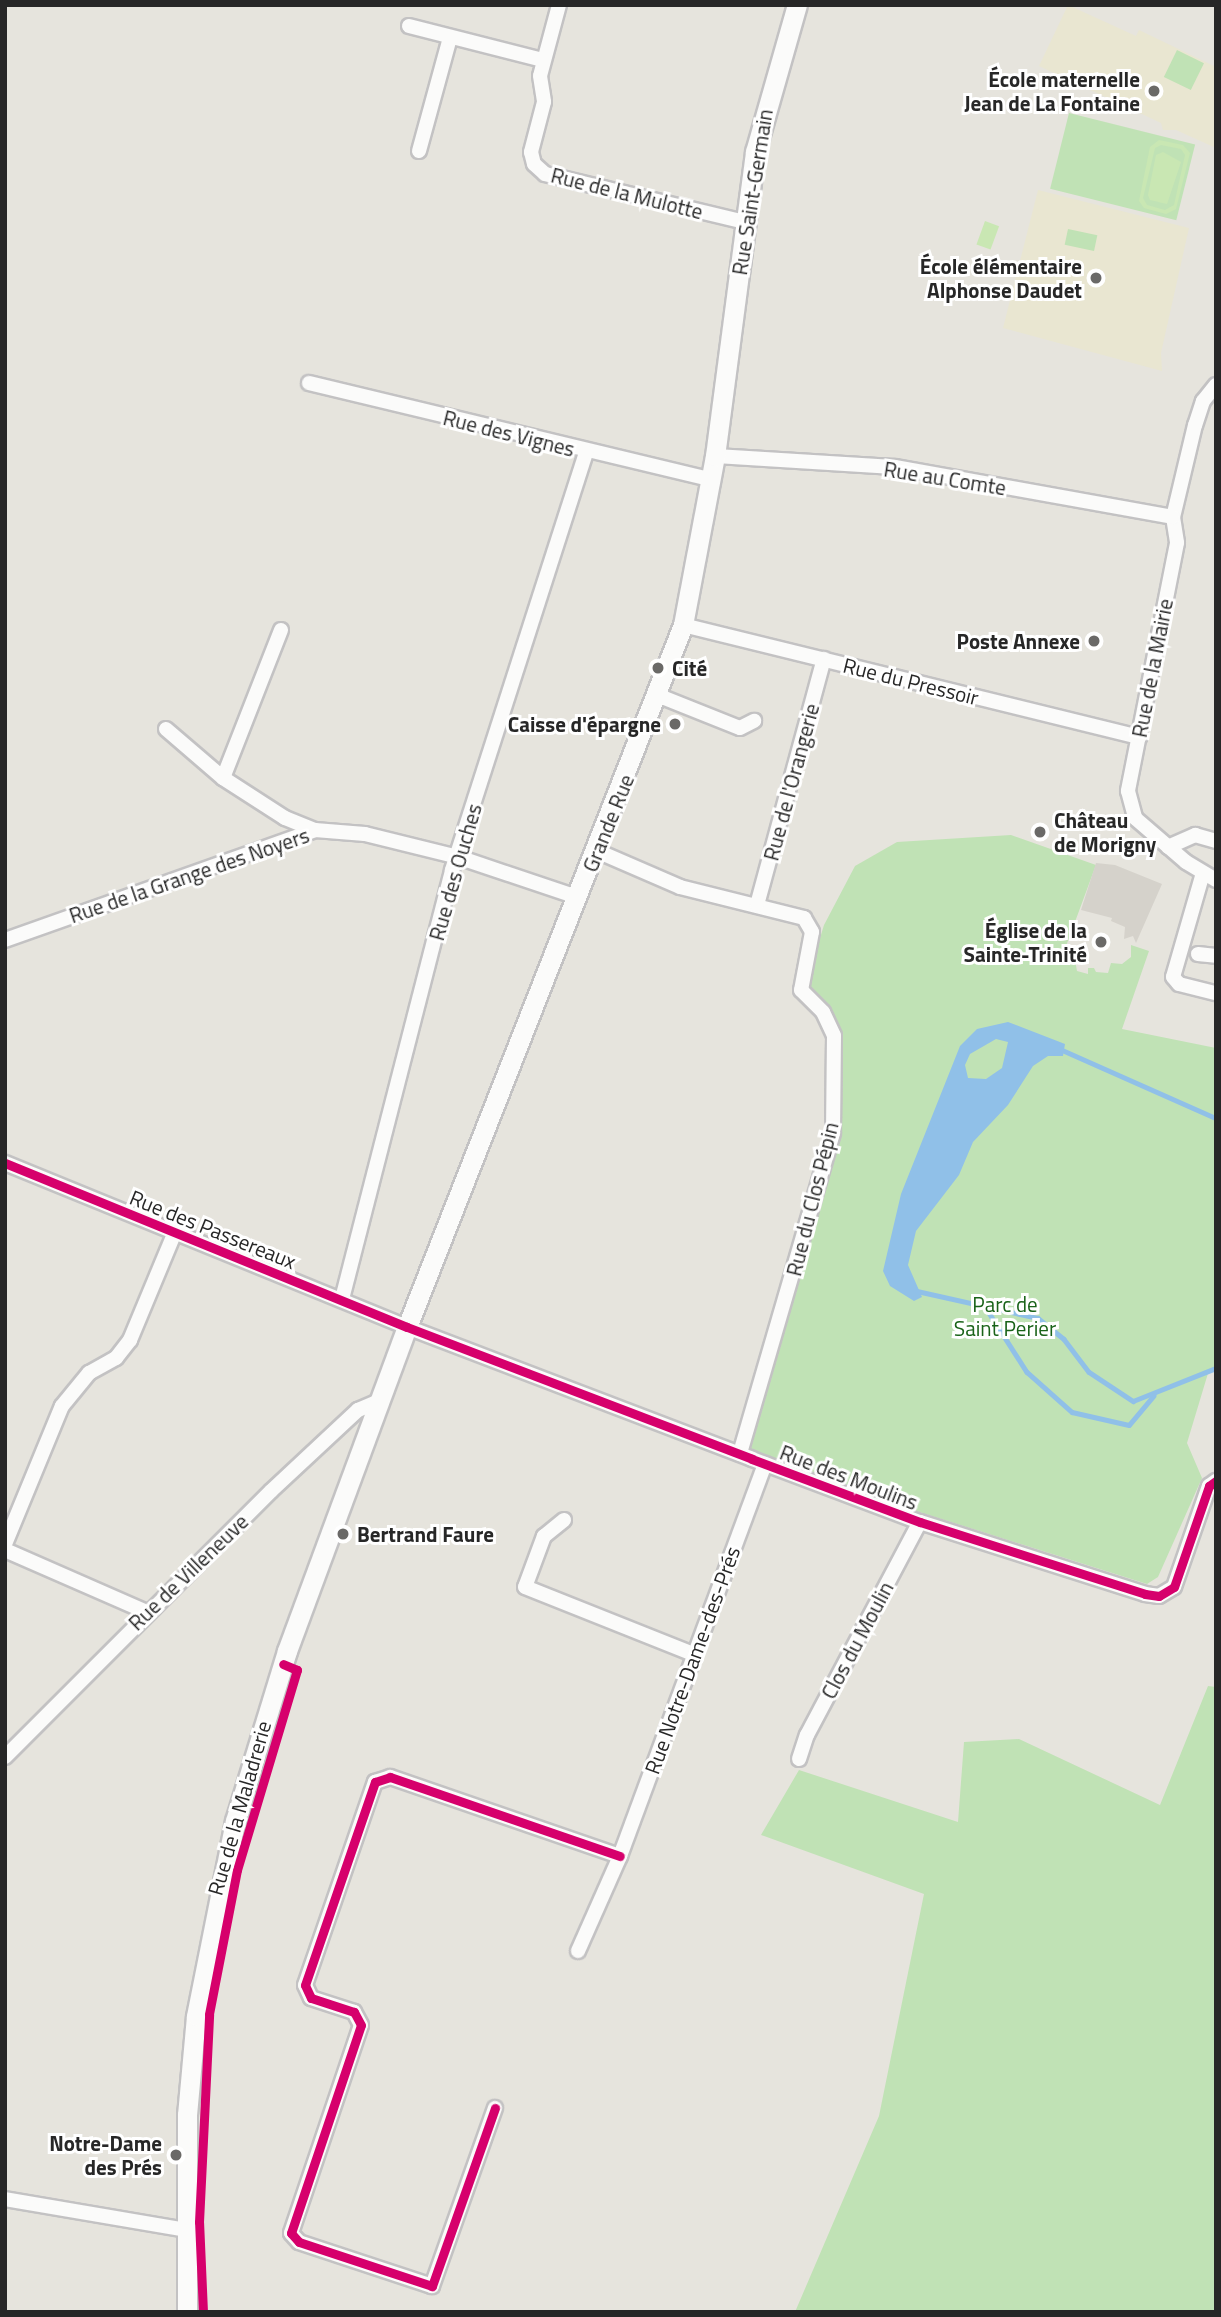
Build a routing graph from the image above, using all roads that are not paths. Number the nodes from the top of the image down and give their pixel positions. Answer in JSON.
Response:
{"nodes":[{"id":1,"x":559,"y":5,"type":"edge"},
{"id":2,"x":797,"y":5,"type":"edge"},
{"id":3,"x":409,"y":26,"type":"dead end"},
{"id":4,"x":450,"y":38,"type":"junction"},
{"id":5,"x":542,"y":60,"type":"junction"},
{"id":6,"x":419,"y":151,"type":"dead end"},
{"id":7,"x":745,"y":222,"type":"junction"},
{"id":8,"x":735,"y":298,"type":"joint"},
{"id":9,"x":309,"y":383,"type":"dead end"},
{"id":10,"x":1216,"y":385,"type":"edge"},
{"id":11,"x":586,"y":452,"type":"junction"},
{"id":12,"x":715,"y":456,"type":"junction"},
{"id":13,"x":710,"y":479,"type":"junction"},
{"id":14,"x":1173,"y":517,"type":"junction"},
{"id":15,"x":683,"y":625,"type":"junction"},
{"id":16,"x":281,"y":630,"type":"dead end"},
{"id":17,"x":824,"y":659,"type":"junction"},
{"id":18,"x":657,"y":695,"type":"junction"},
{"id":19,"x":754,"y":721,"type":"dead end"},
{"id":20,"x":166,"y":729,"type":"dead end"},
{"id":21,"x":1139,"y":737,"type":"junction"},
{"id":22,"x":223,"y":778,"type":"junction"},
{"id":23,"x":315,"y":830,"type":"junction"},
{"id":24,"x":1216,"y":841,"type":"edge"},
{"id":25,"x":1168,"y":847,"type":"junction"},
{"id":26,"x":597,"y":851,"type":"junction"},
{"id":27,"x":458,"y":857,"type":"junction"},
{"id":28,"x":1209,"y":877,"type":"edge"},
{"id":29,"x":578,"y":897,"type":"junction"},
{"id":30,"x":757,"y":905,"type":"junction"},
{"id":31,"x":5,"y":940,"type":"edge"},
{"id":32,"x":1198,"y":954,"type":"dead end"},
{"id":33,"x":1216,"y":956,"type":"edge"},
{"id":34,"x":1216,"y":993,"type":"edge"},
{"id":35,"x":5,"y":1163,"type":"edge"},
{"id":36,"x":175,"y":1232,"type":"junction"},
{"id":37,"x":342,"y":1299,"type":"junction"},
{"id":38,"x":407,"y":1327,"type":"junction"},
{"id":39,"x":381,"y":1400,"type":"junction"},
{"id":40,"x":740,"y":1454,"type":"junction"},
{"id":41,"x":765,"y":1464,"type":"junction"},
{"id":42,"x":1216,"y":1481,"type":"edge"},
{"id":43,"x":564,"y":1520,"type":"dead end"},
{"id":44,"x":920,"y":1522,"type":"junction"},
{"id":45,"x":5,"y":1544,"type":"edge"},
{"id":46,"x":5,"y":1550,"type":"edge"},
{"id":47,"x":147,"y":1612,"type":"junction"},
{"id":48,"x":692,"y":1654,"type":"junction"},
{"id":49,"x":5,"y":1756,"type":"edge"},
{"id":50,"x":799,"y":1759,"type":"dead end"},
{"id":51,"x":620,"y":1856,"type":"junction"},
{"id":52,"x":579,"y":1951,"type":"dead end"},
{"id":53,"x":495,"y":2108,"type":"dead end"},
{"id":54,"x":5,"y":2199,"type":"edge"},
{"id":55,"x":186,"y":2230,"type":"junction"},
{"id":56,"x":187,"y":2312,"type":"edge"}],
"edges":[{"from":1,"to":5,"type":"street","name":"Rue de la Mulotte"},
{"from":2,"to":7,"type":"main road","name":"Rue Saint-Germain"},
{"from":3,"to":4,"type":"street"},
{"from":4,"to":5,"type":"street"},
{"from":4,"to":6,"type":"street"},
{"from":5,"to":7,"type":"street","name":"Rue de la Mulotte"},
{"from":7,"to":8,"type":"main road","name":"Rue Saint-Germain"},
{"from":8,"to":12,"type":"main road","name":"Grande Rue"},
{"from":9,"to":11,"type":"street","name":"Rue des Vignes"},
{"from":10,"to":14,"type":"street","name":"Rue de la Mairie"},
{"from":11,"to":13,"type":"street","name":"Rue des Vignes"},
{"from":11,"to":27,"type":"street","name":"Rue des Ouches"},
{"from":12,"to":13,"type":"main road","name":"Grande Rue"},
{"from":12,"to":14,"type":"street","name":"Rue au Comte"},
{"from":13,"to":15,"type":"main road","name":"Grande Rue"},
{"from":14,"to":21,"type":"street","name":"Rue de la Mairie"},
{"from":15,"to":17,"type":"street","name":"Rue du Pressoir"},
{"from":15,"to":18,"type":"main road","name":"Grande Rue"},
{"from":16,"to":22,"type":"street"},
{"from":17,"to":21,"type":"street","name":"Rue du Pressoir"},
{"from":17,"to":30,"type":"street","name":"Rue de l'Orangerie"},
{"from":18,"to":19,"type":"street"},
{"from":18,"to":26,"type":"main road","name":"Grande Rue"},
{"from":20,"to":22,"type":"street"},
{"from":21,"to":25,"type":"street","name":"Rue de la Mairie"},
{"from":22,"to":23,"type":"street"},
{"from":23,"to":27,"type":"street","name":"Rue de la Grange des Noyers"},
{"from":23,"to":31,"type":"street","name":"Rue de la Grange des Noyers"},
{"from":24,"to":25,"type":"street"},
{"from":25,"to":28,"type":"street"},
{"from":26,"to":29,"type":"main road","name":"Grande Rue"},
{"from":26,"to":30,"type":"street","name":"Rue du Clos Pépin"},
{"from":27,"to":29,"type":"street","name":"Rue de la Grange des Noyers"},
{"from":27,"to":37,"type":"street","name":"Rue des Ouches"},
{"from":28,"to":34,"type":"street"},
{"from":29,"to":38,"type":"main road","name":"Grande Rue"},
{"from":30,"to":40,"type":"street","name":"Rue du Clos Pépin"},
{"from":32,"to":33,"type":"street"},
{"from":35,"to":36,"type":"street","name":"Rue des Passereaux"},
{"from":36,"to":37,"type":"street","name":"Rue des Passereaux"},
{"from":36,"to":45,"type":"street"},
{"from":37,"to":38,"type":"street","name":"Rue des Passereaux"},
{"from":38,"to":39,"type":"main road","name":"Rue de la Maladrerie"},
{"from":38,"to":40,"type":"street","name":"Rue des Moulins"},
{"from":39,"to":47,"type":"street","name":"Rue de Villeneuve"},
{"from":39,"to":55,"type":"main road","name":"Rue de la Maladrerie"},
{"from":40,"to":41,"type":"street","name":"Rue des Moulins"},
{"from":41,"to":44,"type":"street","name":"Rue des Moulins"},
{"from":41,"to":48,"type":"street","name":"Rue Notre-Dame-des-Prés"},
{"from":42,"to":44,"type":"street","name":"Rue des Moulins"},
{"from":43,"to":48,"type":"street"},
{"from":44,"to":50,"type":"street","name":"Clos du Moulin"},
{"from":46,"to":47,"type":"street"},
{"from":47,"to":49,"type":"street","name":"Rue de Villeneuve"},
{"from":48,"to":51,"type":"street","name":"Rue Notre-Dame-des-Prés"},
{"from":51,"to":52,"type":"street","name":"Rue Notre-Dame-des-Prés"},
{"from":51,"to":53,"type":"street"},
{"from":54,"to":55,"type":"street"},
{"from":55,"to":56,"type":"main road","name":"Rue de la Maladrerie"}]}
